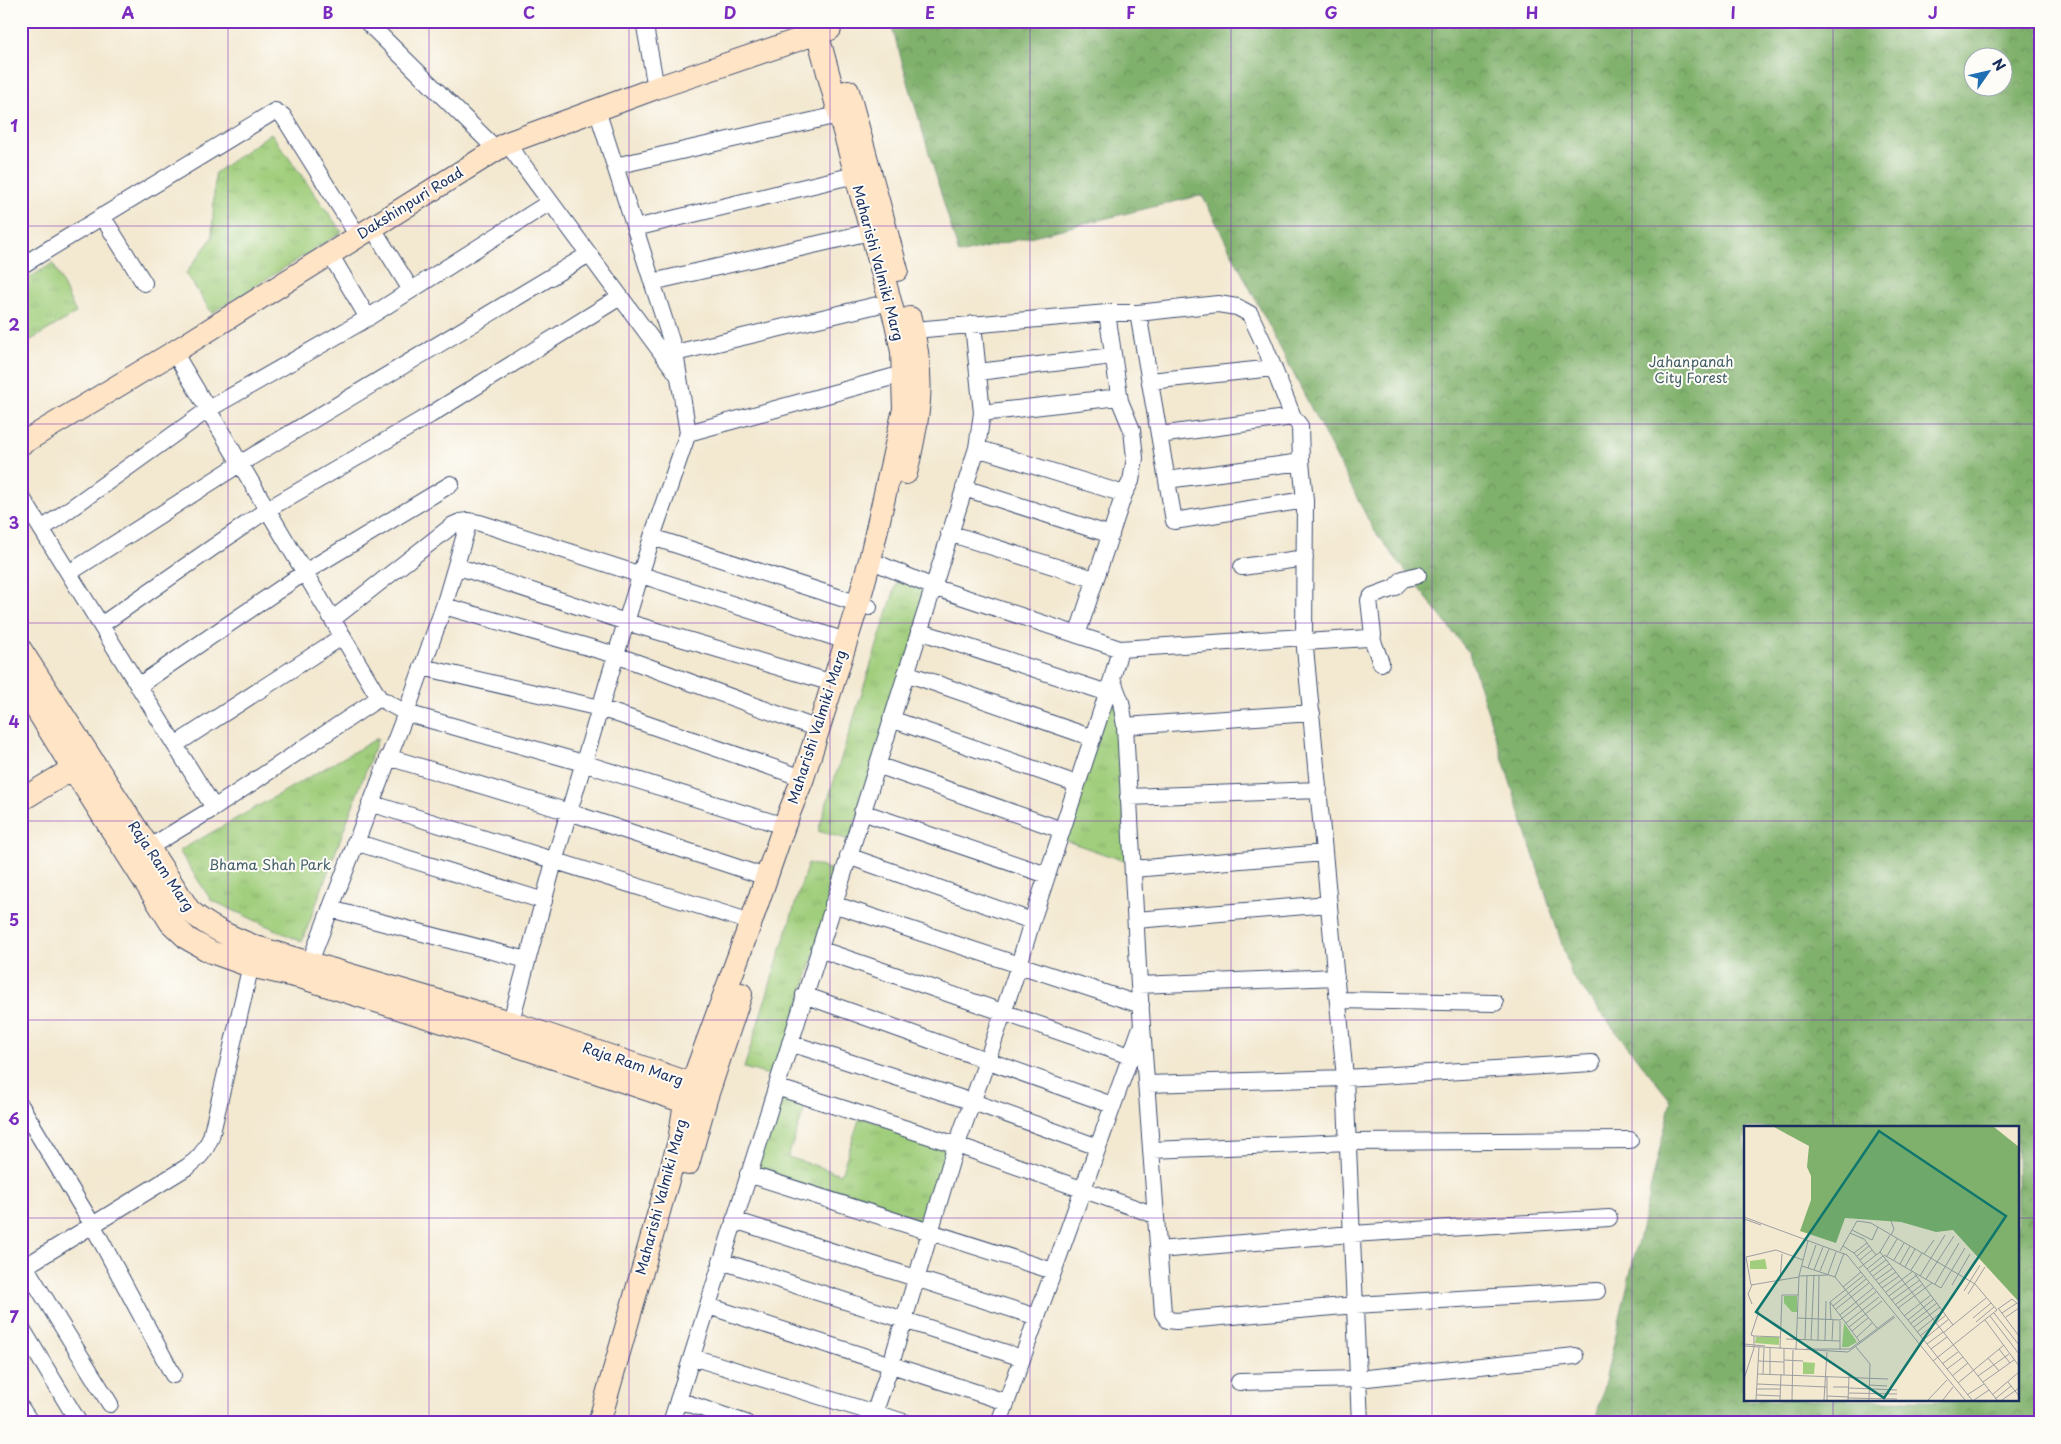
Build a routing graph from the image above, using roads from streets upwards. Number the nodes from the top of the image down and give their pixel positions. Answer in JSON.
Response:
{"nodes":[{"id":1,"x":366,"y":21,"type":"edge"},
{"id":2,"x":644,"y":21,"type":"edge"},
{"id":3,"x":823,"y":26,"type":"edge"},
{"id":4,"x":656,"y":88,"type":"junction"},
{"id":5,"x":597,"y":110,"type":"junction"},
{"id":6,"x":838,"y":115,"type":"junction"},
{"id":7,"x":502,"y":146,"type":"junction"},
{"id":8,"x":615,"y":166,"type":"junction"},
{"id":9,"x":855,"y":175,"type":"junction"},
{"id":10,"x":550,"y":202,"type":"junction"},
{"id":11,"x":102,"y":216,"type":"junction"},
{"id":12,"x":635,"y":228,"type":"junction"},
{"id":13,"x":365,"y":231,"type":"junction"},
{"id":14,"x":870,"y":232,"type":"junction"},
{"id":15,"x":330,"y":254,"type":"junction"},
{"id":16,"x":588,"y":254,"type":"junction"},
{"id":17,"x":21,"y":266,"type":"edge"},
{"id":18,"x":652,"y":282,"type":"junction"},
{"id":19,"x":144,"y":283,"type":"dead end"},
{"id":20,"x":411,"y":290,"type":"junction"},
{"id":21,"x":620,"y":297,"type":"junction"},
{"id":22,"x":890,"y":302,"type":"junction"},
{"id":23,"x":1107,"y":313,"type":"junction"},
{"id":24,"x":1138,"y":313,"type":"junction"},
{"id":25,"x":368,"y":318,"type":"junction"},
{"id":26,"x":974,"y":324,"type":"junction"},
{"id":27,"x":905,"y":330,"type":"junction"},
{"id":28,"x":174,"y":352,"type":"junction"},
{"id":29,"x":675,"y":353,"type":"junction"},
{"id":30,"x":1113,"y":356,"type":"junction"},
{"id":31,"x":1274,"y":368,"type":"junction"},
{"id":32,"x":978,"y":372,"type":"junction"},
{"id":33,"x":912,"y":374,"type":"junction"},
{"id":34,"x":679,"y":377,"type":"junction"},
{"id":35,"x":1150,"y":381,"type":"junction"},
{"id":36,"x":1119,"y":397,"type":"junction"},
{"id":37,"x":209,"y":410,"type":"junction"},
{"id":38,"x":982,"y":413,"type":"junction"},
{"id":39,"x":1294,"y":417,"type":"junction"},
{"id":40,"x":688,"y":433,"type":"junction"},
{"id":41,"x":1159,"y":435,"type":"junction"},
{"id":42,"x":21,"y":444,"type":"edge"},
{"id":43,"x":977,"y":448,"type":"junction"},
{"id":44,"x":1301,"y":462,"type":"junction"},
{"id":45,"x":241,"y":463,"type":"junction"},
{"id":46,"x":1167,"y":480,"type":"junction"},
{"id":47,"x":451,"y":484,"type":"dead end"},
{"id":48,"x":964,"y":488,"type":"junction"},
{"id":49,"x":1124,"y":494,"type":"junction"},
{"id":50,"x":21,"y":496,"type":"edge"},
{"id":51,"x":1305,"y":500,"type":"junction"},
{"id":52,"x":268,"y":509,"type":"junction"},
{"id":53,"x":469,"y":521,"type":"junction"},
{"id":54,"x":42,"y":529,"type":"junction"},
{"id":55,"x":949,"y":533,"type":"junction"},
{"id":56,"x":1111,"y":535,"type":"junction"},
{"id":57,"x":652,"y":538,"type":"junction"},
{"id":58,"x":1305,"y":558,"type":"junction"},
{"id":59,"x":876,"y":563,"type":"junction"},
{"id":60,"x":456,"y":566,"type":"junction"},
{"id":61,"x":1242,"y":567,"type":"dead end"},
{"id":62,"x":305,"y":572,"type":"junction"},
{"id":63,"x":69,"y":573,"type":"junction"},
{"id":64,"x":641,"y":575,"type":"junction"},
{"id":65,"x":1418,"y":575,"type":"dead end"},
{"id":66,"x":1094,"y":579,"type":"junction"},
{"id":67,"x":933,"y":587,"type":"junction"},
{"id":68,"x":444,"y":606,"type":"junction"},
{"id":69,"x":863,"y":606,"type":"junction"},
{"id":70,"x":333,"y":619,"type":"junction"},
{"id":71,"x":626,"y":622,"type":"junction"},
{"id":72,"x":101,"y":625,"type":"junction"},
{"id":73,"x":919,"y":631,"type":"junction"},
{"id":74,"x":1077,"y":635,"type":"junction"},
{"id":75,"x":343,"y":636,"type":"junction"},
{"id":76,"x":1371,"y":636,"type":"junction"},
{"id":77,"x":1305,"y":640,"type":"junction"},
{"id":78,"x":846,"y":641,"type":"junction"},
{"id":79,"x":1120,"y":649,"type":"junction"},
{"id":80,"x":21,"y":650,"type":"edge"},
{"id":81,"x":616,"y":655,"type":"junction"},
{"id":82,"x":1381,"y":663,"type":"dead end"},
{"id":83,"x":422,"y":667,"type":"junction"},
{"id":84,"x":906,"y":673,"type":"junction"},
{"id":85,"x":833,"y":683,"type":"junction"},
{"id":86,"x":21,"y":684,"type":"edge"},
{"id":87,"x":138,"y":686,"type":"junction"},
{"id":88,"x":1110,"y":686,"type":"junction"},
{"id":89,"x":379,"y":698,"type":"junction"},
{"id":90,"x":600,"y":708,"type":"junction"},
{"id":91,"x":406,"y":713,"type":"junction"},
{"id":92,"x":1312,"y":713,"type":"junction"},
{"id":93,"x":891,"y":719,"type":"junction"},
{"id":94,"x":1125,"y":726,"type":"junction"},
{"id":95,"x":818,"y":730,"type":"junction"},
{"id":96,"x":1093,"y":738,"type":"junction"},
{"id":97,"x":175,"y":745,"type":"junction"},
{"id":98,"x":77,"y":757,"type":"junction"},
{"id":99,"x":388,"y":757,"type":"junction"},
{"id":100,"x":583,"y":763,"type":"junction"},
{"id":101,"x":877,"y":765,"type":"junction"},
{"id":102,"x":803,"y":778,"type":"junction"},
{"id":103,"x":21,"y":782,"type":"edge"},
{"id":104,"x":1077,"y":784,"type":"junction"},
{"id":105,"x":1318,"y":790,"type":"junction"},
{"id":106,"x":1128,"y":797,"type":"junction"},
{"id":107,"x":21,"y":800,"type":"edge"},
{"id":108,"x":370,"y":803,"type":"junction"},
{"id":109,"x":214,"y":808,"type":"junction"},
{"id":110,"x":569,"y":812,"type":"junction"},
{"id":111,"x":862,"y":812,"type":"junction"},
{"id":112,"x":784,"y":826,"type":"junction"},
{"id":113,"x":1062,"y":830,"type":"junction"},
{"id":114,"x":355,"y":842,"type":"junction"},
{"id":115,"x":1324,"y":853,"type":"junction"},
{"id":116,"x":139,"y":854,"type":"junction"},
{"id":117,"x":848,"y":856,"type":"junction"},
{"id":118,"x":554,"y":862,"type":"junction"},
{"id":119,"x":1133,"y":869,"type":"junction"},
{"id":120,"x":1047,"y":875,"type":"junction"},
{"id":121,"x":766,"y":877,"type":"junction"},
{"id":122,"x":544,"y":901,"type":"junction"},
{"id":123,"x":833,"y":904,"type":"junction"},
{"id":124,"x":1329,"y":904,"type":"junction"},
{"id":125,"x":330,"y":909,"type":"junction"},
{"id":126,"x":1032,"y":920,"type":"junction"},
{"id":127,"x":1136,"y":920,"type":"junction"},
{"id":128,"x":752,"y":922,"type":"junction"},
{"id":129,"x":819,"y":949,"type":"junction"},
{"id":130,"x":253,"y":956,"type":"junction"},
{"id":131,"x":528,"y":960,"type":"junction"},
{"id":132,"x":1019,"y":965,"type":"junction"},
{"id":133,"x":307,"y":970,"type":"junction"},
{"id":134,"x":1336,"y":977,"type":"junction"},
{"id":135,"x":1139,"y":985,"type":"junction"},
{"id":136,"x":804,"y":995,"type":"junction"},
{"id":137,"x":1338,"y":1000,"type":"junction"},
{"id":138,"x":1495,"y":1003,"type":"dead end"},
{"id":139,"x":1141,"y":1005,"type":"junction"},
{"id":140,"x":1004,"y":1012,"type":"junction"},
{"id":141,"x":1142,"y":1022,"type":"junction"},
{"id":142,"x":508,"y":1032,"type":"junction"},
{"id":143,"x":790,"y":1043,"type":"junction"},
{"id":144,"x":1130,"y":1056,"type":"junction"},
{"id":145,"x":987,"y":1061,"type":"junction"},
{"id":146,"x":1592,"y":1062,"type":"dead end"},
{"id":147,"x":1345,"y":1078,"type":"junction"},
{"id":148,"x":1147,"y":1084,"type":"junction"},
{"id":149,"x":776,"y":1087,"type":"junction"},
{"id":150,"x":694,"y":1095,"type":"junction"},
{"id":151,"x":973,"y":1102,"type":"junction"},
{"id":152,"x":1112,"y":1105,"type":"junction"},
{"id":153,"x":21,"y":1106,"type":"edge"},
{"id":154,"x":1630,"y":1140,"type":"dead end"},
{"id":155,"x":1348,"y":1142,"type":"junction"},
{"id":156,"x":957,"y":1145,"type":"junction"},
{"id":157,"x":1098,"y":1147,"type":"junction"},
{"id":158,"x":1151,"y":1150,"type":"junction"},
{"id":159,"x":748,"y":1174,"type":"junction"},
{"id":160,"x":1083,"y":1188,"type":"junction"},
{"id":161,"x":1155,"y":1215,"type":"junction"},
{"id":162,"x":1609,"y":1218,"type":"dead end"},
{"id":163,"x":734,"y":1220,"type":"junction"},
{"id":164,"x":92,"y":1224,"type":"junction"},
{"id":165,"x":930,"y":1231,"type":"junction"},
{"id":166,"x":1352,"y":1234,"type":"junction"},
{"id":167,"x":1158,"y":1250,"type":"junction"},
{"id":168,"x":721,"y":1261,"type":"junction"},
{"id":169,"x":23,"y":1267,"type":"edge"},
{"id":170,"x":1053,"y":1271,"type":"junction"},
{"id":171,"x":916,"y":1278,"type":"junction"},
{"id":172,"x":1597,"y":1291,"type":"dead end"},
{"id":173,"x":1355,"y":1305,"type":"junction"},
{"id":174,"x":708,"y":1306,"type":"junction"},
{"id":175,"x":1037,"y":1316,"type":"junction"},
{"id":176,"x":904,"y":1320,"type":"junction"},
{"id":177,"x":21,"y":1327,"type":"edge"},
{"id":178,"x":1575,"y":1356,"type":"dead end"},
{"id":179,"x":692,"y":1357,"type":"junction"},
{"id":180,"x":1022,"y":1358,"type":"junction"},
{"id":181,"x":891,"y":1364,"type":"junction"},
{"id":182,"x":173,"y":1375,"type":"dead end"},
{"id":183,"x":1358,"y":1379,"type":"junction"},
{"id":184,"x":1239,"y":1382,"type":"dead end"},
{"id":185,"x":678,"y":1400,"type":"junction"},
{"id":186,"x":1006,"y":1402,"type":"junction"},
{"id":187,"x":110,"y":1404,"type":"dead end"},
{"id":188,"x":21,"y":1408,"type":"edge"},
{"id":189,"x":873,"y":1418,"type":"edge"},
{"id":190,"x":31,"y":1423,"type":"edge"},
{"id":191,"x":79,"y":1423,"type":"edge"},
{"id":192,"x":599,"y":1423,"type":"edge"},
{"id":193,"x":614,"y":1423,"type":"edge"},
{"id":194,"x":671,"y":1423,"type":"edge"},
{"id":195,"x":746,"y":1423,"type":"edge"},
{"id":196,"x":908,"y":1423,"type":"edge"},
{"id":197,"x":999,"y":1423,"type":"edge"},
{"id":198,"x":1360,"y":1423,"type":"edge"}],
"edges":[{"from":1,"to":7,"type":"street"},
{"from":2,"to":4,"type":"street"},
{"from":3,"to":4,"type":"street","name":"Dakshinpuri Road"},
{"from":3,"to":6,"type":"street","name":"Maharishi Valmiki Marg"},
{"from":3,"to":27,"type":"street","name":"Maharishi Valmiki Marg"},
{"from":4,"to":5,"type":"street","name":"Dakshinpuri Road"},
{"from":5,"to":7,"type":"street","name":"Dakshinpuri Road"},
{"from":5,"to":8,"type":"street"},
{"from":6,"to":8,"type":"street"},
{"from":6,"to":9,"type":"street","name":"Maharishi Valmiki Marg"},
{"from":7,"to":10,"type":"street"},
{"from":7,"to":13,"type":"street","name":"Dakshinpuri Road"},
{"from":8,"to":12,"type":"street"},
{"from":9,"to":12,"type":"street"},
{"from":9,"to":14,"type":"street","name":"Maharishi Valmiki Marg"},
{"from":10,"to":16,"type":"street"},
{"from":10,"to":20,"type":"street"},
{"from":11,"to":13,"type":"street"},
{"from":11,"to":17,"type":"street"},
{"from":11,"to":19,"type":"street"},
{"from":12,"to":18,"type":"street"},
{"from":13,"to":15,"type":"street","name":"Dakshinpuri Road"},
{"from":13,"to":20,"type":"street"},
{"from":14,"to":18,"type":"street"},
{"from":14,"to":22,"type":"street","name":"Maharishi Valmiki Marg"},
{"from":15,"to":25,"type":"street"},
{"from":15,"to":28,"type":"street","name":"Dakshinpuri Road"},
{"from":16,"to":21,"type":"street"},
{"from":16,"to":45,"type":"street"},
{"from":18,"to":29,"type":"street"},
{"from":20,"to":25,"type":"street"},
{"from":21,"to":34,"type":"street"},
{"from":21,"to":52,"type":"street"},
{"from":22,"to":27,"type":"street","name":"Maharishi Valmiki Marg"},
{"from":22,"to":29,"type":"street"},
{"from":23,"to":24,"type":"street"},
{"from":23,"to":26,"type":"street"},
{"from":23,"to":30,"type":"street"},
{"from":24,"to":31,"type":"street"},
{"from":24,"to":35,"type":"street"},
{"from":25,"to":37,"type":"street"},
{"from":26,"to":27,"type":"street"},
{"from":26,"to":32,"type":"street"},
{"from":27,"to":33,"type":"street","name":"Maharishi Valmiki Marg"},
{"from":28,"to":37,"type":"street"},
{"from":28,"to":42,"type":"street","name":"Dakshinpuri Road"},
{"from":29,"to":34,"type":"street"},
{"from":30,"to":32,"type":"street"},
{"from":30,"to":36,"type":"street"},
{"from":31,"to":35,"type":"street"},
{"from":31,"to":39,"type":"street"},
{"from":32,"to":38,"type":"street"},
{"from":33,"to":40,"type":"street"},
{"from":33,"to":59,"type":"street","name":"Maharishi Valmiki Marg"},
{"from":34,"to":40,"type":"street"},
{"from":35,"to":41,"type":"street"},
{"from":36,"to":38,"type":"street"},
{"from":36,"to":49,"type":"street"},
{"from":37,"to":45,"type":"street"},
{"from":37,"to":54,"type":"street"},
{"from":38,"to":43,"type":"street"},
{"from":39,"to":41,"type":"street"},
{"from":39,"to":44,"type":"street"},
{"from":40,"to":57,"type":"street"},
{"from":41,"to":46,"type":"street"},
{"from":43,"to":48,"type":"street"},
{"from":43,"to":49,"type":"street"},
{"from":44,"to":46,"type":"street"},
{"from":44,"to":51,"type":"street"},
{"from":45,"to":52,"type":"street"},
{"from":45,"to":63,"type":"street"},
{"from":46,"to":51,"type":"street"},
{"from":47,"to":62,"type":"street"},
{"from":48,"to":55,"type":"street"},
{"from":48,"to":56,"type":"street"},
{"from":49,"to":56,"type":"street"},
{"from":50,"to":54,"type":"street"},
{"from":51,"to":58,"type":"street"},
{"from":52,"to":62,"type":"street"},
{"from":52,"to":72,"type":"street"},
{"from":53,"to":60,"type":"street"},
{"from":53,"to":64,"type":"street"},
{"from":53,"to":70,"type":"street"},
{"from":54,"to":63,"type":"street"},
{"from":55,"to":66,"type":"street"},
{"from":55,"to":67,"type":"street"},
{"from":56,"to":66,"type":"street"},
{"from":57,"to":64,"type":"street"},
{"from":57,"to":69,"type":"street"},
{"from":58,"to":61,"type":"street"},
{"from":58,"to":77,"type":"street"},
{"from":59,"to":67,"type":"street"},
{"from":59,"to":69,"type":"street","name":"Maharishi Valmiki Marg"},
{"from":60,"to":68,"type":"street"},
{"from":60,"to":71,"type":"street"},
{"from":62,"to":70,"type":"street"},
{"from":62,"to":87,"type":"street"},
{"from":63,"to":72,"type":"street"},
{"from":64,"to":71,"type":"street"},
{"from":64,"to":78,"type":"street"},
{"from":65,"to":76,"type":"street"},
{"from":66,"to":74,"type":"street"},
{"from":67,"to":73,"type":"street"},
{"from":67,"to":74,"type":"street"},
{"from":68,"to":81,"type":"street"},
{"from":68,"to":83,"type":"street"},
{"from":69,"to":78,"type":"street","name":"Maharishi Valmiki Marg"},
{"from":69,"to":150,"type":"street","name":"Maharishi Valmiki Marg"},
{"from":70,"to":75,"type":"street"},
{"from":71,"to":81,"type":"street"},
{"from":71,"to":85,"type":"street"},
{"from":72,"to":87,"type":"street"},
{"from":73,"to":84,"type":"street"},
{"from":73,"to":88,"type":"street"},
{"from":74,"to":79,"type":"street"},
{"from":75,"to":89,"type":"street"},
{"from":75,"to":97,"type":"street"},
{"from":76,"to":77,"type":"street"},
{"from":76,"to":82,"type":"street"},
{"from":77,"to":79,"type":"street"},
{"from":77,"to":92,"type":"street"},
{"from":78,"to":85,"type":"street","name":"Maharishi Valmiki Marg"},
{"from":79,"to":88,"type":"street"},
{"from":80,"to":98,"type":"street","name":"Raja Ram Marg"},
{"from":81,"to":90,"type":"street"},
{"from":81,"to":95,"type":"street"},
{"from":83,"to":90,"type":"street"},
{"from":83,"to":91,"type":"street"},
{"from":84,"to":93,"type":"street"},
{"from":84,"to":96,"type":"street"},
{"from":85,"to":95,"type":"street","name":"Maharishi Valmiki Marg"},
{"from":86,"to":98,"type":"street","name":"Raja Ram Marg"},
{"from":87,"to":97,"type":"street"},
{"from":88,"to":94,"type":"street"},
{"from":88,"to":96,"type":"street"},
{"from":89,"to":91,"type":"street"},
{"from":89,"to":109,"type":"street"},
{"from":90,"to":100,"type":"street"},
{"from":90,"to":102,"type":"street"},
{"from":91,"to":99,"type":"street"},
{"from":91,"to":100,"type":"street"},
{"from":92,"to":94,"type":"street"},
{"from":92,"to":105,"type":"street"},
{"from":93,"to":101,"type":"street"},
{"from":93,"to":104,"type":"street"},
{"from":94,"to":106,"type":"street"},
{"from":95,"to":102,"type":"street","name":"Maharishi Valmiki Marg"},
{"from":96,"to":104,"type":"street"},
{"from":97,"to":109,"type":"street"},
{"from":98,"to":103,"type":"street"},
{"from":98,"to":107,"type":"street"},
{"from":98,"to":116,"type":"street","name":"Raja Ram Marg"},
{"from":99,"to":108,"type":"street"},
{"from":99,"to":110,"type":"street"},
{"from":100,"to":110,"type":"street"},
{"from":100,"to":112,"type":"street"},
{"from":101,"to":111,"type":"street"},
{"from":101,"to":113,"type":"street"},
{"from":102,"to":112,"type":"street","name":"Maharishi Valmiki Marg"},
{"from":104,"to":113,"type":"street"},
{"from":105,"to":106,"type":"street"},
{"from":105,"to":115,"type":"street"},
{"from":106,"to":119,"type":"street"},
{"from":108,"to":114,"type":"street"},
{"from":108,"to":118,"type":"street"},
{"from":109,"to":116,"type":"street"},
{"from":110,"to":118,"type":"street"},
{"from":110,"to":121,"type":"street"},
{"from":111,"to":117,"type":"street"},
{"from":111,"to":120,"type":"street"},
{"from":112,"to":121,"type":"street","name":"Maharishi Valmiki Marg"},
{"from":113,"to":120,"type":"street"},
{"from":114,"to":122,"type":"street"},
{"from":114,"to":125,"type":"street"},
{"from":115,"to":119,"type":"street"},
{"from":115,"to":124,"type":"street"},
{"from":116,"to":130,"type":"street","name":"Raja Ram Marg"},
{"from":117,"to":123,"type":"street"},
{"from":117,"to":126,"type":"street"},
{"from":118,"to":122,"type":"street"},
{"from":118,"to":128,"type":"street"},
{"from":119,"to":127,"type":"street"},
{"from":120,"to":126,"type":"street"},
{"from":121,"to":128,"type":"street","name":"Maharishi Valmiki Marg"},
{"from":122,"to":131,"type":"street"},
{"from":123,"to":129,"type":"street"},
{"from":123,"to":132,"type":"street"},
{"from":124,"to":127,"type":"street"},
{"from":124,"to":134,"type":"street"},
{"from":125,"to":131,"type":"street"},
{"from":125,"to":133,"type":"street"},
{"from":126,"to":132,"type":"street"},
{"from":127,"to":135,"type":"street"},
{"from":128,"to":150,"type":"street","name":"Maharishi Valmiki Marg"},
{"from":129,"to":136,"type":"street"},
{"from":129,"to":140,"type":"street"},
{"from":130,"to":133,"type":"street","name":"Raja Ram Marg"},
{"from":130,"to":164,"type":"street"},
{"from":131,"to":142,"type":"street"},
{"from":132,"to":139,"type":"street"},
{"from":132,"to":140,"type":"street"},
{"from":133,"to":142,"type":"street","name":"Raja Ram Marg"},
{"from":134,"to":135,"type":"street"},
{"from":134,"to":137,"type":"street"},
{"from":135,"to":139,"type":"street"},
{"from":136,"to":143,"type":"street"},
{"from":136,"to":145,"type":"street"},
{"from":137,"to":138,"type":"street"},
{"from":137,"to":147,"type":"street"},
{"from":139,"to":141,"type":"street"},
{"from":140,"to":144,"type":"street"},
{"from":140,"to":145,"type":"street"},
{"from":141,"to":144,"type":"street"},
{"from":141,"to":148,"type":"street"},
{"from":142,"to":150,"type":"street","name":"Raja Ram Marg"},
{"from":143,"to":149,"type":"street"},
{"from":143,"to":151,"type":"street"},
{"from":144,"to":152,"type":"street"},
{"from":145,"to":151,"type":"street"},
{"from":145,"to":152,"type":"street"},
{"from":146,"to":147,"type":"street"},
{"from":147,"to":148,"type":"street"},
{"from":147,"to":155,"type":"street"},
{"from":148,"to":158,"type":"street"},
{"from":149,"to":156,"type":"street"},
{"from":149,"to":159,"type":"street"},
{"from":150,"to":192,"type":"street","name":"Maharishi Valmiki Marg"},
{"from":150,"to":193,"type":"street","name":"Maharishi Valmiki Marg"},
{"from":151,"to":156,"type":"street"},
{"from":151,"to":157,"type":"street"},
{"from":152,"to":157,"type":"street"},
{"from":153,"to":164,"type":"street"},
{"from":154,"to":155,"type":"street"},
{"from":155,"to":158,"type":"street"},
{"from":155,"to":166,"type":"street"},
{"from":156,"to":160,"type":"street"},
{"from":156,"to":165,"type":"street"},
{"from":157,"to":160,"type":"street"},
{"from":158,"to":161,"type":"street"},
{"from":159,"to":163,"type":"street"},
{"from":159,"to":165,"type":"street"},
{"from":160,"to":161,"type":"street"},
{"from":160,"to":170,"type":"street"},
{"from":161,"to":167,"type":"street"},
{"from":162,"to":166,"type":"street"},
{"from":163,"to":168,"type":"street"},
{"from":163,"to":171,"type":"street"},
{"from":164,"to":169,"type":"street"},
{"from":164,"to":182,"type":"street"},
{"from":165,"to":170,"type":"street"},
{"from":165,"to":171,"type":"street"},
{"from":166,"to":167,"type":"street"},
{"from":166,"to":173,"type":"street"},
{"from":167,"to":173,"type":"street"},
{"from":168,"to":174,"type":"street"},
{"from":168,"to":176,"type":"street"},
{"from":169,"to":187,"type":"street"},
{"from":170,"to":175,"type":"street"},
{"from":171,"to":175,"type":"street"},
{"from":171,"to":176,"type":"street"},
{"from":172,"to":173,"type":"street"},
{"from":173,"to":183,"type":"street"},
{"from":174,"to":179,"type":"street"},
{"from":174,"to":181,"type":"street"},
{"from":175,"to":180,"type":"street"},
{"from":176,"to":180,"type":"street"},
{"from":176,"to":181,"type":"street"},
{"from":177,"to":191,"type":"street"},
{"from":178,"to":183,"type":"street"},
{"from":179,"to":185,"type":"street"},
{"from":179,"to":189,"type":"street"},
{"from":180,"to":186,"type":"street"},
{"from":181,"to":186,"type":"street"},
{"from":181,"to":189,"type":"street"},
{"from":183,"to":184,"type":"street"},
{"from":183,"to":198,"type":"street"},
{"from":185,"to":194,"type":"street"},
{"from":185,"to":195,"type":"street"},
{"from":186,"to":197,"type":"street"},
{"from":188,"to":190,"type":"street"},
{"from":189,"to":196,"type":"street"}]}
